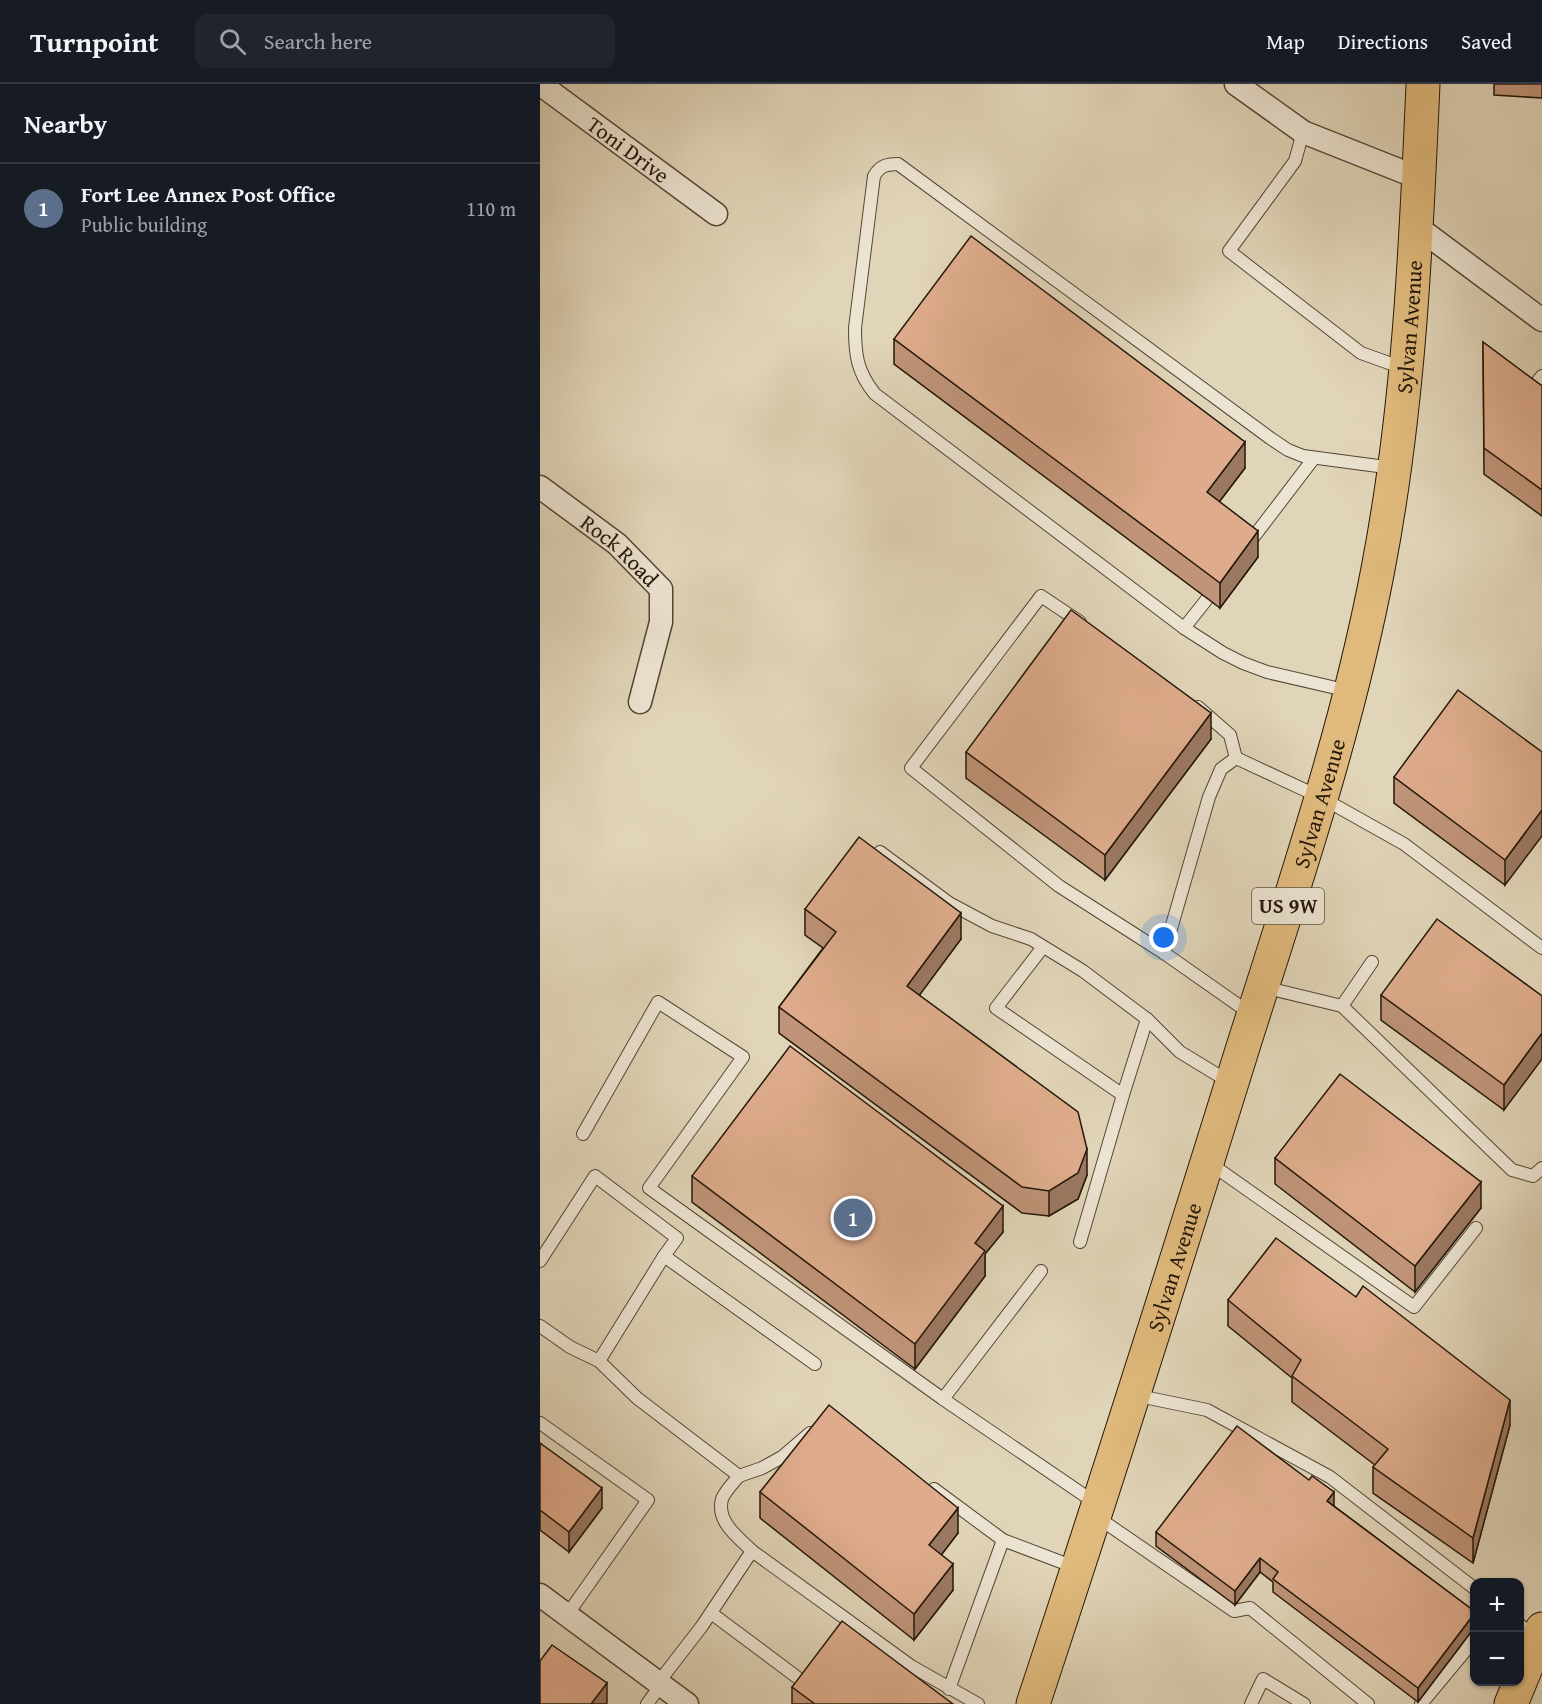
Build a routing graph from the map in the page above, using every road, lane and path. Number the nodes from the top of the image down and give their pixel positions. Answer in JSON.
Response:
{"nodes":[{"id":1,"x":540,"y":84,"type":"edge"},
{"id":2,"x":1236,"y":84,"type":"edge"},
{"id":3,"x":1423,"y":84,"type":"edge"},
{"id":4,"x":1303,"y":132,"type":"junction"},
{"id":5,"x":1419,"y":178,"type":"junction"},
{"id":6,"x":716,"y":214,"type":"dead end"},
{"id":7,"x":1416,"y":226,"type":"junction"},
{"id":8,"x":1539,"y":312,"type":"edge"},
{"id":9,"x":1407,"y":369,"type":"junction"},
{"id":10,"x":1542,"y":376,"type":"edge"},
{"id":11,"x":1538,"y":391,"type":"edge"},
{"id":12,"x":1314,"y":458,"type":"junction"},
{"id":13,"x":1394,"y":468,"type":"junction"},
{"id":14,"x":540,"y":487,"type":"edge"},
{"id":15,"x":1246,"y":547,"type":"edge"},
{"id":16,"x":1207,"y":599,"type":"edge"},
{"id":17,"x":1090,"y":628,"type":"edge"},
{"id":18,"x":1184,"y":628,"type":"junction"},
{"id":19,"x":1351,"y":692,"type":"junction"},
{"id":20,"x":1187,"y":699,"type":"edge"},
{"id":21,"x":640,"y":702,"type":"dead end"},
{"id":22,"x":1236,"y":758,"type":"junction"},
{"id":23,"x":1322,"y":798,"type":"junction"},
{"id":24,"x":880,"y":852,"type":"edge"},
{"id":25,"x":1043,"y":947,"type":"junction"},
{"id":26,"x":1542,"y":948,"type":"edge"},
{"id":27,"x":1164,"y":953,"type":"junction"},
{"id":28,"x":1372,"y":962,"type":"dead end"},
{"id":29,"x":1258,"y":1001,"type":"junction"},
{"id":30,"x":1342,"y":1006,"type":"junction"},
{"id":31,"x":1147,"y":1019,"type":"junction"},
{"id":32,"x":1232,"y":1083,"type":"junction"},
{"id":33,"x":1123,"y":1095,"type":"junction"},
{"id":34,"x":583,"y":1134,"type":"dead end"},
{"id":35,"x":1207,"y":1161,"type":"junction"},
{"id":36,"x":1542,"y":1168,"type":"edge"},
{"id":37,"x":1476,"y":1228,"type":"dead end"},
{"id":38,"x":1080,"y":1242,"type":"dead end"},
{"id":39,"x":664,"y":1257,"type":"junction"},
{"id":40,"x":540,"y":1261,"type":"edge"},
{"id":41,"x":1041,"y":1271,"type":"dead end"},
{"id":42,"x":540,"y":1326,"type":"edge"},
{"id":43,"x":599,"y":1361,"type":"junction"},
{"id":44,"x":815,"y":1364,"type":"dead end"},
{"id":45,"x":1133,"y":1395,"type":"junction"},
{"id":46,"x":944,"y":1400,"type":"junction"},
{"id":47,"x":540,"y":1423,"type":"edge"},
{"id":48,"x":816,"y":1427,"type":"edge"},
{"id":49,"x":739,"y":1476,"type":"junction"},
{"id":50,"x":927,"y":1484,"type":"edge"},
{"id":51,"x":1096,"y":1510,"type":"junction"},
{"id":52,"x":1003,"y":1540,"type":"junction"},
{"id":53,"x":752,"y":1551,"type":"junction"},
{"id":54,"x":1078,"y":1568,"type":"junction"},
{"id":55,"x":1470,"y":1585,"type":"edge"},
{"id":56,"x":540,"y":1595,"type":"edge"},
{"id":57,"x":711,"y":1613,"type":"junction"},
{"id":58,"x":567,"y":1615,"type":"junction"},
{"id":59,"x":1533,"y":1631,"type":"edge"},
{"id":60,"x":1470,"y":1644,"type":"edge"},
{"id":61,"x":802,"y":1681,"type":"edge"},
{"id":62,"x":660,"y":1684,"type":"junction"},
{"id":63,"x":949,"y":1689,"type":"junction"},
{"id":64,"x":647,"y":1704,"type":"edge"},
{"id":65,"x":687,"y":1704,"type":"edge"},
{"id":66,"x":978,"y":1704,"type":"edge"},
{"id":67,"x":1033,"y":1704,"type":"edge"},
{"id":68,"x":1251,"y":1704,"type":"edge"},
{"id":69,"x":1304,"y":1704,"type":"edge"},
{"id":70,"x":1368,"y":1704,"type":"edge"},
{"id":71,"x":1421,"y":1704,"type":"edge"},
{"id":72,"x":1511,"y":1704,"type":"edge"}],
"edges":[{"from":1,"to":6,"type":"street","name":"Toni Drive"},
{"from":2,"to":4,"type":"street"},
{"from":3,"to":5,"type":"main road","name":"Sylvan Avenue","number":"US 9W"},
{"from":4,"to":5,"type":"street"},
{"from":4,"to":9,"type":"lane"},
{"from":5,"to":7,"type":"main road","name":"Sylvan Avenue","number":"US 9W"},
{"from":7,"to":8,"type":"street"},
{"from":7,"to":9,"type":"main road","name":"Sylvan Avenue","number":"US 9W"},
{"from":9,"to":13,"type":"main road","name":"Sylvan Avenue","number":"US 9W"},
{"from":10,"to":11,"type":"lane"},
{"from":12,"to":13,"type":"lane"},
{"from":12,"to":15,"type":"lane"},
{"from":12,"to":18,"type":"lane"},
{"from":13,"to":19,"type":"main road","name":"Sylvan Avenue","number":"US 9W"},
{"from":14,"to":21,"type":"street","name":"Rock Road"},
{"from":16,"to":18,"type":"lane"},
{"from":17,"to":27,"type":"lane"},
{"from":18,"to":19,"type":"lane"},
{"from":19,"to":23,"type":"main road","name":"Sylvan Avenue","number":"US 9W"},
{"from":20,"to":22,"type":"lane"},
{"from":22,"to":23,"type":"lane"},
{"from":22,"to":27,"type":"lane"},
{"from":23,"to":26,"type":"lane"},
{"from":23,"to":29,"type":"main road","name":"Sylvan Avenue","number":"US 9W"},
{"from":24,"to":25,"type":"lane"},
{"from":25,"to":31,"type":"lane"},
{"from":25,"to":33,"type":"lane"},
{"from":27,"to":29,"type":"lane"},
{"from":28,"to":30,"type":"lane"},
{"from":29,"to":30,"type":"lane"},
{"from":29,"to":32,"type":"main road","name":"Sylvan Avenue","number":"US 9W"},
{"from":30,"to":36,"type":"lane"},
{"from":31,"to":32,"type":"lane"},
{"from":31,"to":33,"type":"lane"},
{"from":32,"to":35,"type":"main road","name":"Sylvan Avenue","number":"US 9W"},
{"from":33,"to":38,"type":"lane"},
{"from":34,"to":46,"type":"lane"},
{"from":35,"to":37,"type":"lane"},
{"from":35,"to":45,"type":"main road","name":"Sylvan Avenue","number":"US 9W"},
{"from":39,"to":40,"type":"lane"},
{"from":39,"to":43,"type":"lane"},
{"from":39,"to":44,"type":"lane"},
{"from":41,"to":46,"type":"lane"},
{"from":42,"to":43,"type":"lane"},
{"from":43,"to":49,"type":"lane"},
{"from":45,"to":51,"type":"main road","name":"Sylvan Avenue","number":"US 9W"},
{"from":45,"to":55,"type":"lane"},
{"from":46,"to":51,"type":"lane"},
{"from":47,"to":58,"type":"lane"},
{"from":48,"to":49,"type":"lane"},
{"from":49,"to":53,"type":"lane"},
{"from":50,"to":52,"type":"lane"},
{"from":51,"to":54,"type":"main road","name":"Sylvan Avenue","number":"US 9W"},
{"from":51,"to":70,"type":"lane"},
{"from":52,"to":54,"type":"lane"},
{"from":52,"to":63,"type":"lane"},
{"from":53,"to":57,"type":"lane"},
{"from":53,"to":63,"type":"lane"},
{"from":54,"to":67,"type":"main road","name":"Sylvan Avenue","number":"US 9W"},
{"from":56,"to":58,"type":"street"},
{"from":57,"to":61,"type":"lane"},
{"from":57,"to":62,"type":"lane"},
{"from":58,"to":62,"type":"street"},
{"from":59,"to":72,"type":"main road"},
{"from":60,"to":71,"type":"lane"},
{"from":62,"to":64,"type":"lane"},
{"from":62,"to":65,"type":"street"},
{"from":63,"to":66,"type":"lane"},
{"from":68,"to":69,"type":"lane"}]}
